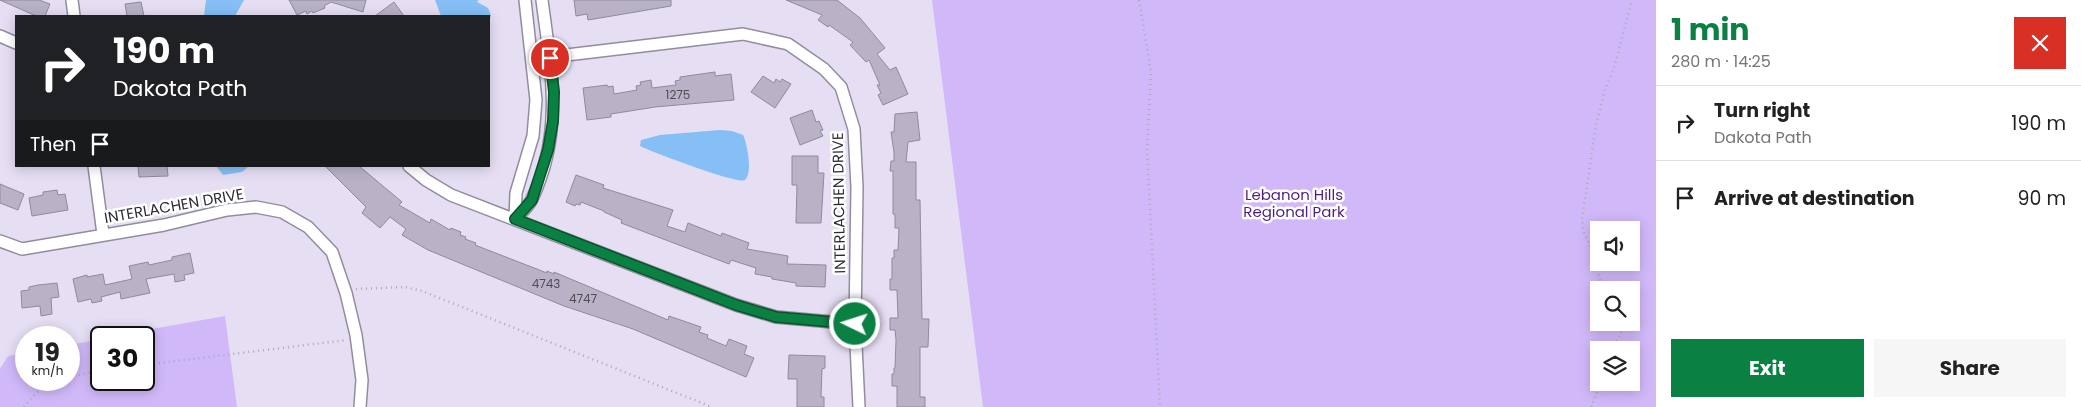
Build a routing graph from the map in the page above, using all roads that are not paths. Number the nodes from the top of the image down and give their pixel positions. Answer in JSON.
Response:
{"nodes":[{"id":1,"x":72,"y":0,"type":"edge"},
{"id":2,"x":525,"y":0,"type":"edge"},
{"id":3,"x":542,"y":0,"type":"edge"},
{"id":4,"x":74,"y":15,"type":"edge"},
{"id":5,"x":0,"y":36,"type":"edge"},
{"id":6,"x":15,"y":43,"type":"edge"},
{"id":7,"x":550,"y":58,"type":"junction"},
{"id":8,"x":533,"y":59,"type":"junction"},
{"id":9,"x":94,"y":167,"type":"edge"},
{"id":10,"x":410,"y":167,"type":"edge"},
{"id":11,"x":515,"y":219,"type":"junction"},
{"id":12,"x":103,"y":234,"type":"junction"},
{"id":13,"x":0,"y":241,"type":"edge"},
{"id":14,"x":855,"y":324,"type":"junction"},
{"id":15,"x":360,"y":407,"type":"edge"},
{"id":16,"x":859,"y":407,"type":"edge"}],
"edges":[{"from":1,"to":4,"type":"street"},
{"from":2,"to":8,"type":"street"},
{"from":3,"to":7,"type":"street"},
{"from":5,"to":6,"type":"street"},
{"from":7,"to":8,"type":"street","name":"INTERLACHEN DRIVE"},
{"from":7,"to":11,"type":"street"},
{"from":7,"to":14,"type":"street","name":"INTERLACHEN DRIVE"},
{"from":8,"to":11,"type":"street"},
{"from":9,"to":12,"type":"street"},
{"from":10,"to":11,"type":"street"},
{"from":11,"to":14,"type":"street"},
{"from":12,"to":13,"type":"street","name":"INTERLACHEN DRIVE"},
{"from":12,"to":15,"type":"street","name":"INTERLACHEN DRIVE"},
{"from":14,"to":16,"type":"street","name":"INTERLACHEN DRIVE"}]}
